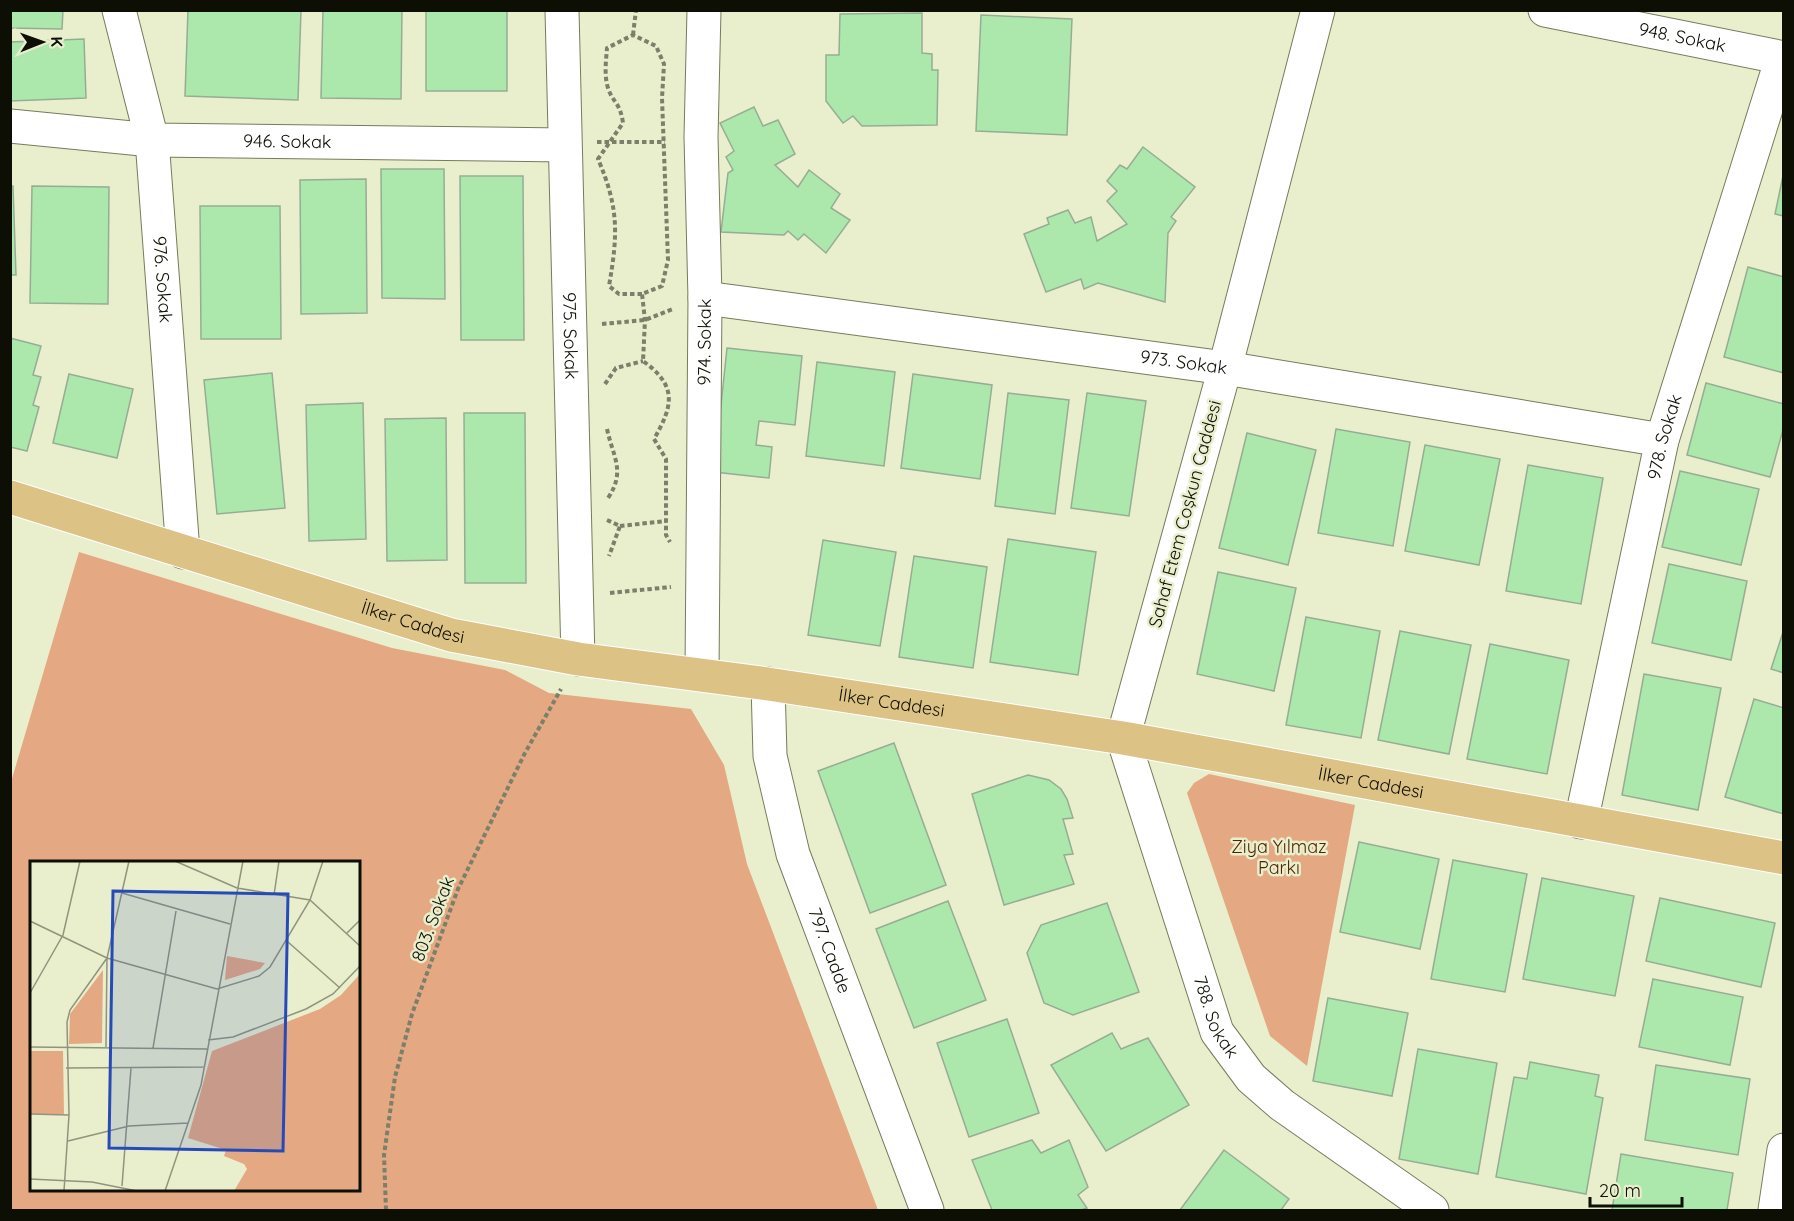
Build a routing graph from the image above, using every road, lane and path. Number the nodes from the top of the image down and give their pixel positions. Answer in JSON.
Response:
{"nodes":[{"id":1,"x":118,"y":10,"type":"edge"},
{"id":2,"x":562,"y":10,"type":"edge"},
{"id":3,"x":636,"y":10,"type":"edge"},
{"id":4,"x":704,"y":10,"type":"edge"},
{"id":5,"x":1317,"y":10,"type":"edge"},
{"id":6,"x":1545,"y":10,"type":"edge"},
{"id":7,"x":633,"y":35,"type":"junction"},
{"id":8,"x":1783,"y":58,"type":"edge"},
{"id":9,"x":10,"y":126,"type":"edge"},
{"id":10,"x":701,"y":137,"type":"junction"},
{"id":11,"x":152,"y":140,"type":"junction"},
{"id":12,"x":609,"y":141,"type":"junction"},
{"id":13,"x":664,"y":142,"type":"junction"},
{"id":14,"x":564,"y":145,"type":"junction"},
{"id":15,"x":642,"y":294,"type":"junction"},
{"id":16,"x":705,"y":298,"type":"junction"},
{"id":17,"x":645,"y":320,"type":"junction"},
{"id":18,"x":569,"y":328,"type":"junction"},
{"id":19,"x":1225,"y":368,"type":"junction"},
{"id":20,"x":1662,"y":440,"type":"junction"},
{"id":21,"x":10,"y":497,"type":"edge"},
{"id":22,"x":666,"y":521,"type":"junction"},
{"id":23,"x":620,"y":526,"type":"dead end"},
{"id":24,"x":671,"y":544,"type":"dead end"},
{"id":25,"x":183,"y":552,"type":"junction"},
{"id":26,"x":674,"y":579,"type":"dead end"},
{"id":27,"x":671,"y":587,"type":"junction"},
{"id":28,"x":610,"y":593,"type":"dead end"},
{"id":29,"x":667,"y":597,"type":"dead end"},
{"id":30,"x":578,"y":659,"type":"junction"},
{"id":31,"x":702,"y":674,"type":"junction"},
{"id":32,"x":768,"y":684,"type":"junction"},
{"id":33,"x":1123,"y":738,"type":"junction"},
{"id":34,"x":1581,"y":822,"type":"junction"},
{"id":35,"x":1784,"y":858,"type":"edge"},
{"id":36,"x":1784,"y":1150,"type":"edge"},
{"id":37,"x":386,"y":1210,"type":"edge"},
{"id":38,"x":927,"y":1210,"type":"edge"},
{"id":39,"x":1432,"y":1210,"type":"edge"},
{"id":40,"x":1775,"y":1210,"type":"edge"}],
"edges":[{"from":1,"to":11,"type":"street","name":"976. Sokak"},
{"from":2,"to":14,"type":"street","name":"975. Sokak"},
{"from":3,"to":7,"type":"path"},
{"from":4,"to":10,"type":"street","name":"974. Sokak"},
{"from":5,"to":19,"type":"street","name":"Sahaf Etem Coşkun Caddesi"},
{"from":6,"to":8,"type":"street","name":"948. Sokak"},
{"from":7,"to":12,"type":"path"},
{"from":7,"to":13,"type":"path"},
{"from":8,"to":20,"type":"street","name":"978. Sokak"},
{"from":9,"to":11,"type":"street","name":"946. Sokak"},
{"from":10,"to":13,"type":"path"},
{"from":10,"to":16,"type":"street","name":"974. Sokak"},
{"from":11,"to":14,"type":"street","name":"946. Sokak"},
{"from":11,"to":25,"type":"street","name":"976. Sokak"},
{"from":12,"to":13,"type":"path"},
{"from":12,"to":14,"type":"path"},
{"from":12,"to":15,"type":"path"},
{"from":13,"to":15,"type":"path"},
{"from":14,"to":18,"type":"street","name":"975. Sokak"},
{"from":15,"to":17,"type":"path"},
{"from":16,"to":17,"type":"path"},
{"from":16,"to":19,"type":"street","name":"973. Sokak"},
{"from":16,"to":31,"type":"street","name":"974. Sokak"},
{"from":17,"to":18,"type":"path"},
{"from":17,"to":22,"type":"path"},
{"from":18,"to":30,"type":"street","name":"975. Sokak"},
{"from":19,"to":20,"type":"street","name":"973. Sokak"},
{"from":19,"to":33,"type":"street","name":"Sahaf Etem Coşkun Caddesi"},
{"from":20,"to":34,"type":"street","name":"978. Sokak"},
{"from":21,"to":25,"type":"main road","name":"İlker Caddesi"},
{"from":22,"to":23,"type":"path"},
{"from":22,"to":24,"type":"path"},
{"from":25,"to":30,"type":"main road","name":"İlker Caddesi"},
{"from":26,"to":27,"type":"path"},
{"from":27,"to":28,"type":"path"},
{"from":27,"to":29,"type":"path"},
{"from":30,"to":31,"type":"main road","name":"İlker Caddesi"},
{"from":30,"to":37,"type":"path","name":"803. Sokak"},
{"from":31,"to":32,"type":"main road","name":"İlker Caddesi"},
{"from":32,"to":33,"type":"main road","name":"İlker Caddesi"},
{"from":32,"to":38,"type":"street","name":"797. Cadde"},
{"from":33,"to":34,"type":"main road","name":"İlker Caddesi"},
{"from":33,"to":39,"type":"street","name":"788. Sokak"},
{"from":34,"to":35,"type":"main road","name":"İlker Caddesi"},
{"from":36,"to":40,"type":"street"}]}
